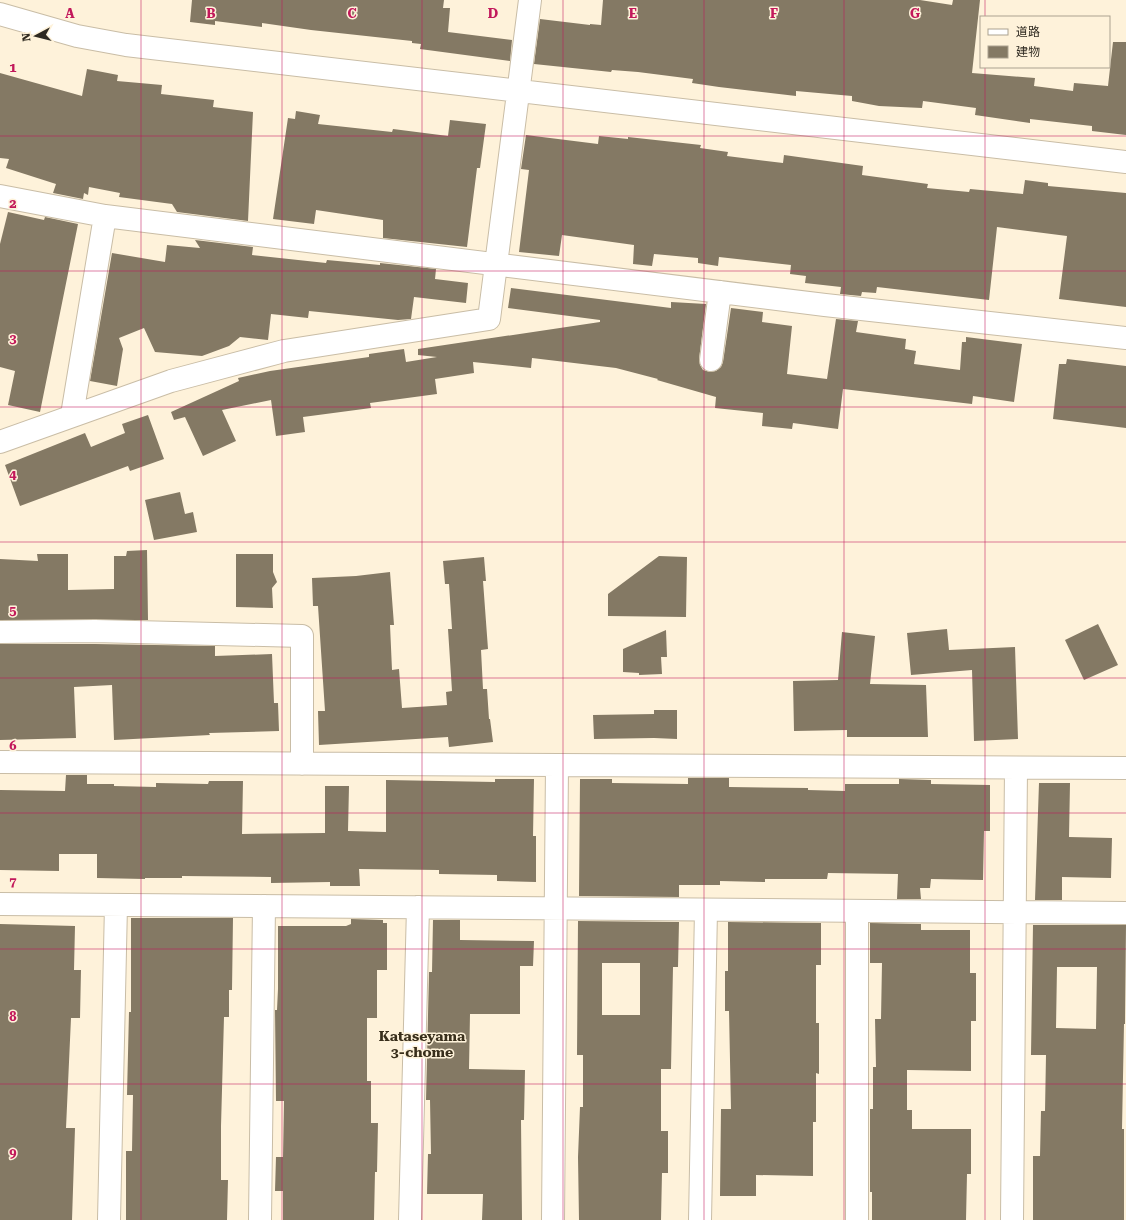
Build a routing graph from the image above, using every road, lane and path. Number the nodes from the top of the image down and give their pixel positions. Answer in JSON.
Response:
{"nodes":[{"id":1,"x":530,"y":0,"type":"edge"},
{"id":2,"x":0,"y":14,"type":"edge"},
{"id":3,"x":519,"y":92,"type":"junction"},
{"id":4,"x":1126,"y":162,"type":"edge"},
{"id":5,"x":0,"y":196,"type":"edge"},
{"id":6,"x":105,"y":216,"type":"junction"},
{"id":7,"x":497,"y":264,"type":"junction"},
{"id":8,"x":720,"y":292,"type":"junction"},
{"id":9,"x":1126,"y":338,"type":"edge"},
{"id":10,"x":711,"y":360,"type":"dead end"},
{"id":11,"x":72,"y":415,"type":"junction"},
{"id":12,"x":0,"y":442,"type":"edge"},
{"id":13,"x":0,"y":632,"type":"edge"},
{"id":14,"x":0,"y":762,"type":"edge"},
{"id":15,"x":302,"y":764,"type":"junction"},
{"id":16,"x":558,"y":766,"type":"junction"},
{"id":17,"x":1016,"y":768,"type":"junction"},
{"id":18,"x":1126,"y":768,"type":"edge"},
{"id":19,"x":0,"y":904,"type":"edge"},
{"id":20,"x":116,"y":905,"type":"junction"},
{"id":21,"x":264,"y":906,"type":"junction"},
{"id":22,"x":418,"y":907,"type":"junction"},
{"id":23,"x":556,"y":908,"type":"junction"},
{"id":24,"x":706,"y":910,"type":"junction"},
{"id":25,"x":857,"y":911,"type":"junction"},
{"id":26,"x":1015,"y":912,"type":"junction"},
{"id":27,"x":1126,"y":913,"type":"edge"},
{"id":28,"x":109,"y":1220,"type":"edge"},
{"id":29,"x":260,"y":1220,"type":"edge"},
{"id":30,"x":410,"y":1220,"type":"edge"},
{"id":31,"x":553,"y":1220,"type":"edge"},
{"id":32,"x":700,"y":1220,"type":"edge"},
{"id":33,"x":857,"y":1220,"type":"edge"},
{"id":34,"x":1012,"y":1220,"type":"edge"}],
"edges":[{"from":1,"to":3,"type":"street"},
{"from":2,"to":3,"type":"street"},
{"from":3,"to":4,"type":"street"},
{"from":3,"to":7,"type":"street"},
{"from":5,"to":6,"type":"street"},
{"from":6,"to":7,"type":"street"},
{"from":6,"to":11,"type":"street"},
{"from":7,"to":8,"type":"street"},
{"from":7,"to":11,"type":"street"},
{"from":8,"to":9,"type":"street"},
{"from":8,"to":10,"type":"street"},
{"from":11,"to":12,"type":"street"},
{"from":13,"to":15,"type":"street"},
{"from":14,"to":15,"type":"street"},
{"from":15,"to":16,"type":"street"},
{"from":16,"to":17,"type":"street"},
{"from":16,"to":23,"type":"street"},
{"from":17,"to":18,"type":"street"},
{"from":17,"to":26,"type":"street"},
{"from":19,"to":20,"type":"street"},
{"from":20,"to":21,"type":"street"},
{"from":20,"to":28,"type":"street"},
{"from":21,"to":22,"type":"street"},
{"from":21,"to":29,"type":"street"},
{"from":22,"to":23,"type":"street"},
{"from":22,"to":30,"type":"street"},
{"from":23,"to":24,"type":"street"},
{"from":23,"to":31,"type":"street"},
{"from":24,"to":25,"type":"street"},
{"from":24,"to":32,"type":"street"},
{"from":25,"to":26,"type":"street"},
{"from":25,"to":33,"type":"street"},
{"from":26,"to":27,"type":"street"},
{"from":26,"to":34,"type":"street"}]}
